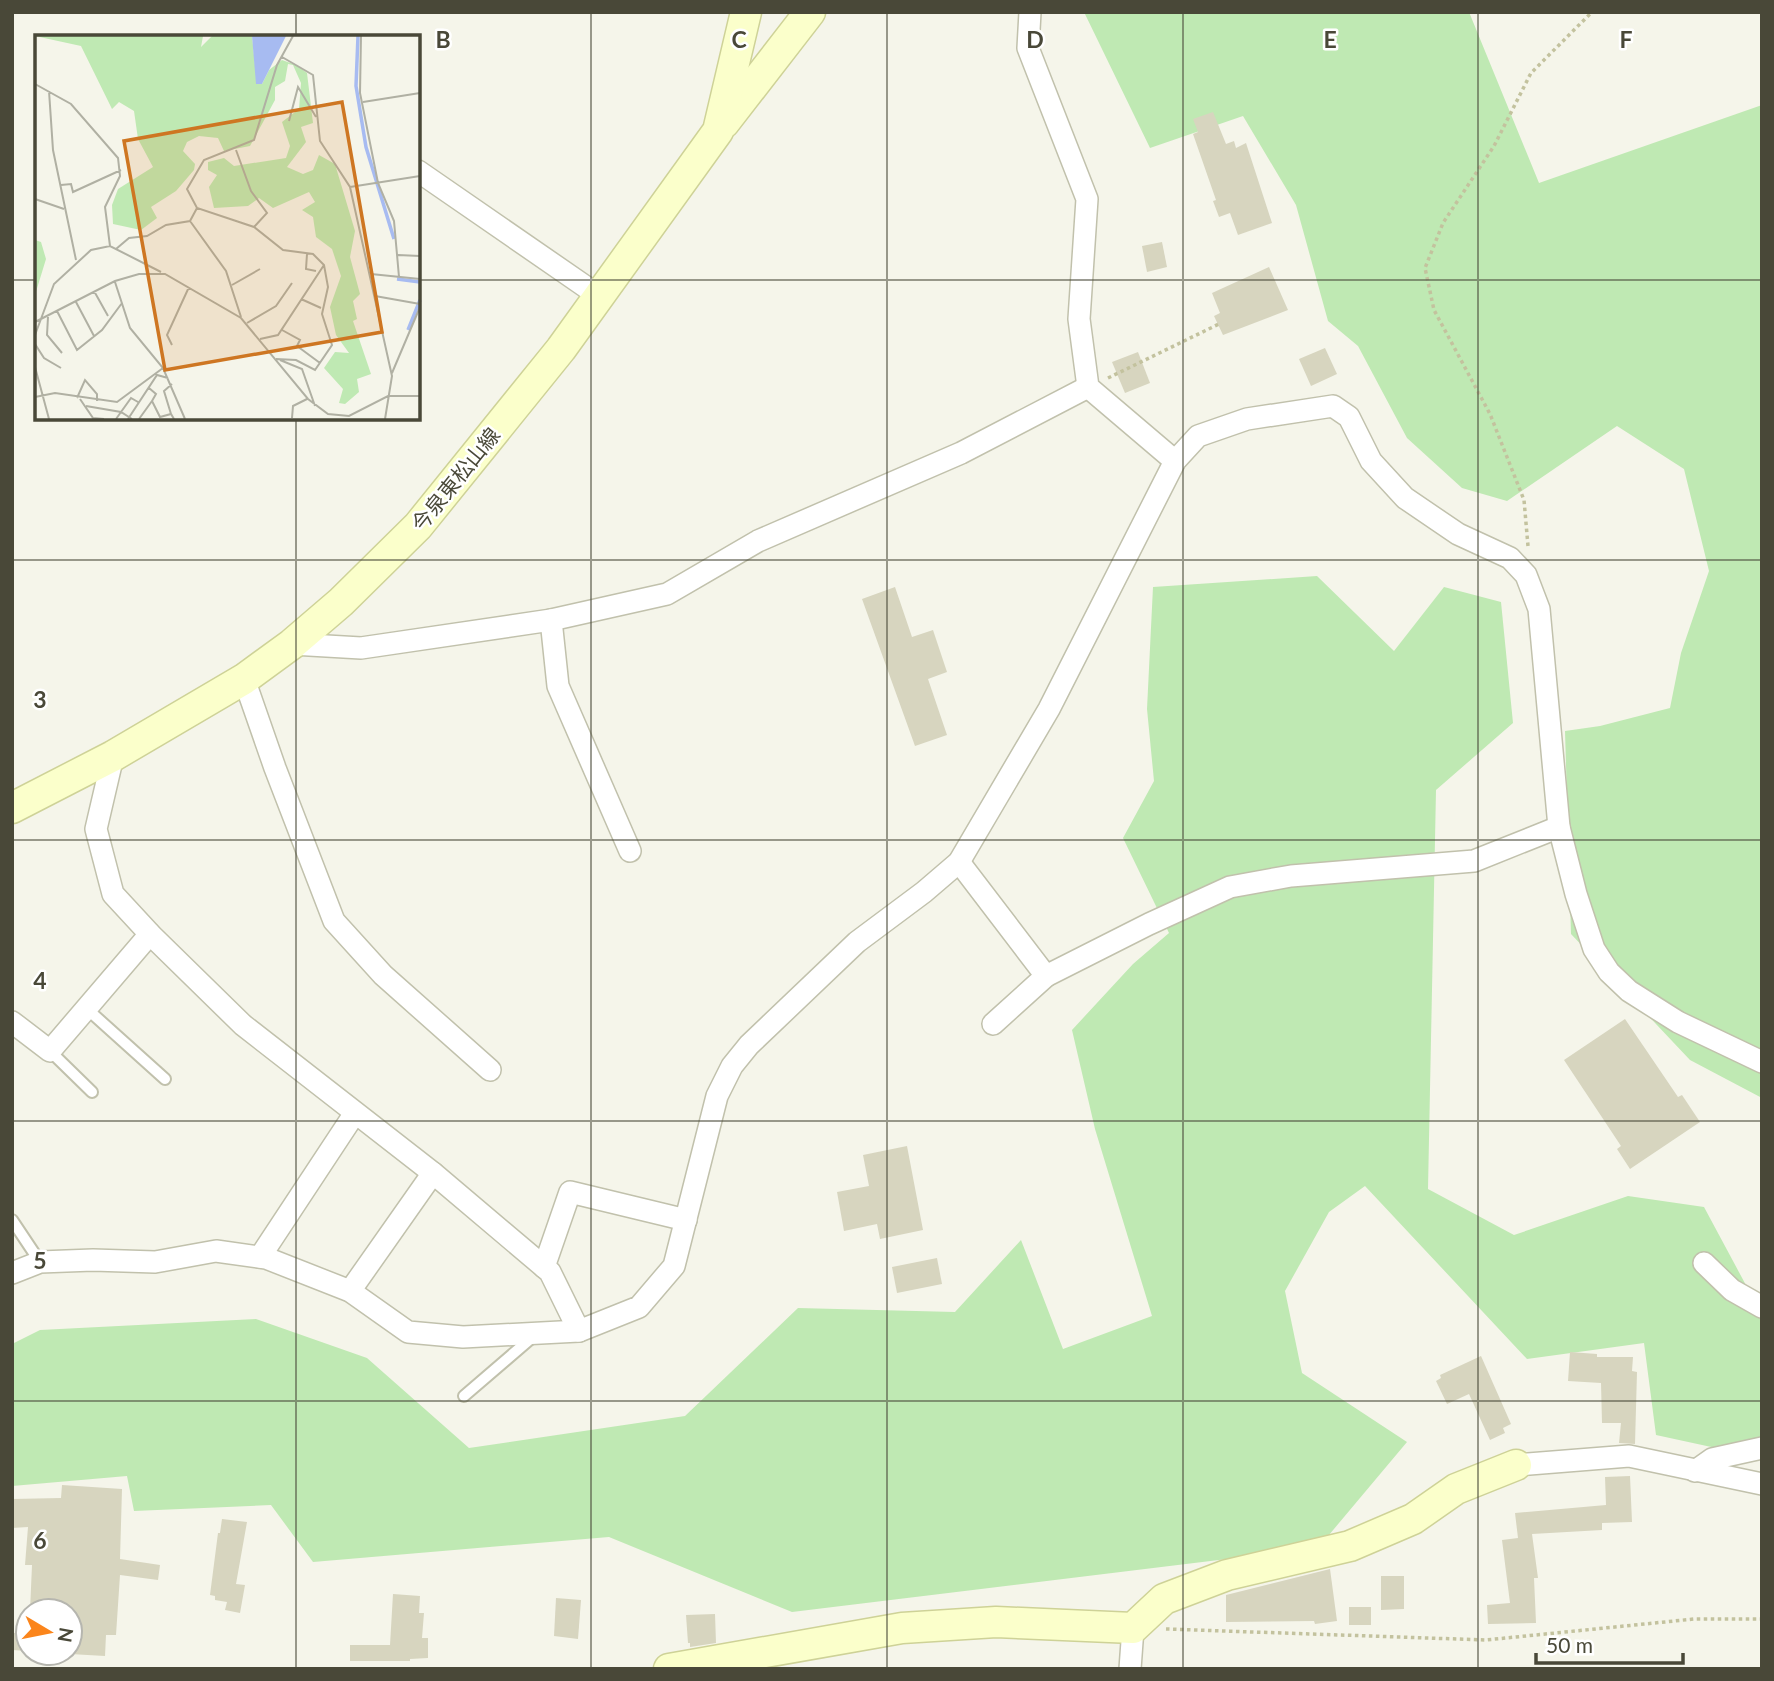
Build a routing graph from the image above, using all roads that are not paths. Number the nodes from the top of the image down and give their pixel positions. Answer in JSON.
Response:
{"nodes":[{"id":1,"x":746,"y":12,"type":"edge"},
{"id":2,"x":810,"y":12,"type":"edge"},
{"id":3,"x":1030,"y":12,"type":"edge"},
{"id":4,"x":718,"y":131,"type":"junction"},
{"id":5,"x":420,"y":172,"type":"edge"},
{"id":6,"x":599,"y":296,"type":"junction"},
{"id":7,"x":1088,"y":387,"type":"junction"},
{"id":8,"x":1175,"y":461,"type":"junction"},
{"id":9,"x":551,"y":620,"type":"junction"},
{"id":10,"x":292,"y":644,"type":"junction"},
{"id":11,"x":244,"y":679,"type":"junction"},
{"id":12,"x":113,"y":756,"type":"junction"},
{"id":13,"x":12,"y":808,"type":"edge"},
{"id":14,"x":1559,"y":827,"type":"junction"},
{"id":15,"x":630,"y":851,"type":"dead end"},
{"id":16,"x":959,"y":862,"type":"junction"},
{"id":17,"x":150,"y":934,"type":"junction"},
{"id":18,"x":1046,"y":976,"type":"junction"},
{"id":19,"x":86,"y":1008,"type":"junction"},
{"id":20,"x":12,"y":1023,"type":"edge"},
{"id":21,"x":993,"y":1024,"type":"dead end"},
{"id":22,"x":50,"y":1051,"type":"junction"},
{"id":23,"x":1762,"y":1062,"type":"edge"},
{"id":24,"x":490,"y":1070,"type":"dead end"},
{"id":25,"x":165,"y":1079,"type":"dead end"},
{"id":26,"x":92,"y":1092,"type":"dead end"},
{"id":27,"x":355,"y":1113,"type":"junction"},
{"id":28,"x":433,"y":1173,"type":"junction"},
{"id":29,"x":12,"y":1220,"type":"edge"},
{"id":30,"x":686,"y":1220,"type":"junction"},
{"id":31,"x":260,"y":1257,"type":"junction"},
{"id":32,"x":40,"y":1262,"type":"junction"},
{"id":33,"x":1704,"y":1263,"type":"dead end"},
{"id":34,"x":544,"y":1267,"type":"junction"},
{"id":35,"x":12,"y":1273,"type":"edge"},
{"id":36,"x":350,"y":1291,"type":"junction"},
{"id":37,"x":1762,"y":1307,"type":"edge"},
{"id":38,"x":579,"y":1331,"type":"junction"},
{"id":39,"x":537,"y":1333,"type":"junction"},
{"id":40,"x":464,"y":1396,"type":"dead end"},
{"id":41,"x":1762,"y":1448,"type":"edge"},
{"id":42,"x":1516,"y":1465,"type":"joint"},
{"id":43,"x":1695,"y":1471,"type":"junction"},
{"id":44,"x":1762,"y":1484,"type":"edge"},
{"id":45,"x":1133,"y":1628,"type":"junction"},
{"id":46,"x":668,"y":1669,"type":"edge"},
{"id":47,"x":1130,"y":1669,"type":"edge"}],
"edges":[{"from":1,"to":4,"type":"main road","name":"今泉東松山線"},
{"from":2,"to":4,"type":"main road"},
{"from":3,"to":7,"type":"street"},
{"from":4,"to":6,"type":"main road","name":"今泉東松山線"},
{"from":5,"to":6,"type":"street"},
{"from":6,"to":10,"type":"main road","name":"今泉東松山線"},
{"from":7,"to":8,"type":"street"},
{"from":7,"to":9,"type":"street"},
{"from":8,"to":14,"type":"street"},
{"from":8,"to":16,"type":"street"},
{"from":9,"to":10,"type":"street"},
{"from":9,"to":15,"type":"street"},
{"from":10,"to":11,"type":"main road","name":"今泉東松山線"},
{"from":11,"to":12,"type":"main road","name":"今泉東松山線"},
{"from":11,"to":24,"type":"street"},
{"from":12,"to":13,"type":"main road","name":"今泉東松山線"},
{"from":12,"to":17,"type":"street"},
{"from":14,"to":18,"type":"street"},
{"from":14,"to":23,"type":"street"},
{"from":16,"to":18,"type":"street"},
{"from":16,"to":30,"type":"street"},
{"from":17,"to":19,"type":"street"},
{"from":17,"to":27,"type":"street"},
{"from":18,"to":21,"type":"street"},
{"from":19,"to":22,"type":"street"},
{"from":19,"to":25,"type":"lane"},
{"from":20,"to":22,"type":"street"},
{"from":22,"to":26,"type":"lane"},
{"from":27,"to":28,"type":"street"},
{"from":27,"to":31,"type":"street"},
{"from":28,"to":34,"type":"street"},
{"from":28,"to":36,"type":"street"},
{"from":29,"to":32,"type":"lane"},
{"from":30,"to":34,"type":"street"},
{"from":30,"to":38,"type":"street"},
{"from":31,"to":32,"type":"street"},
{"from":31,"to":36,"type":"street"},
{"from":32,"to":35,"type":"street"},
{"from":33,"to":37,"type":"street"},
{"from":34,"to":38,"type":"street"},
{"from":36,"to":39,"type":"street"},
{"from":38,"to":39,"type":"street"},
{"from":39,"to":40,"type":"lane"},
{"from":41,"to":43,"type":"street"},
{"from":42,"to":43,"type":"street"},
{"from":42,"to":45,"type":"main road"},
{"from":43,"to":44,"type":"street"},
{"from":45,"to":46,"type":"main road"},
{"from":45,"to":47,"type":"street"}]}
